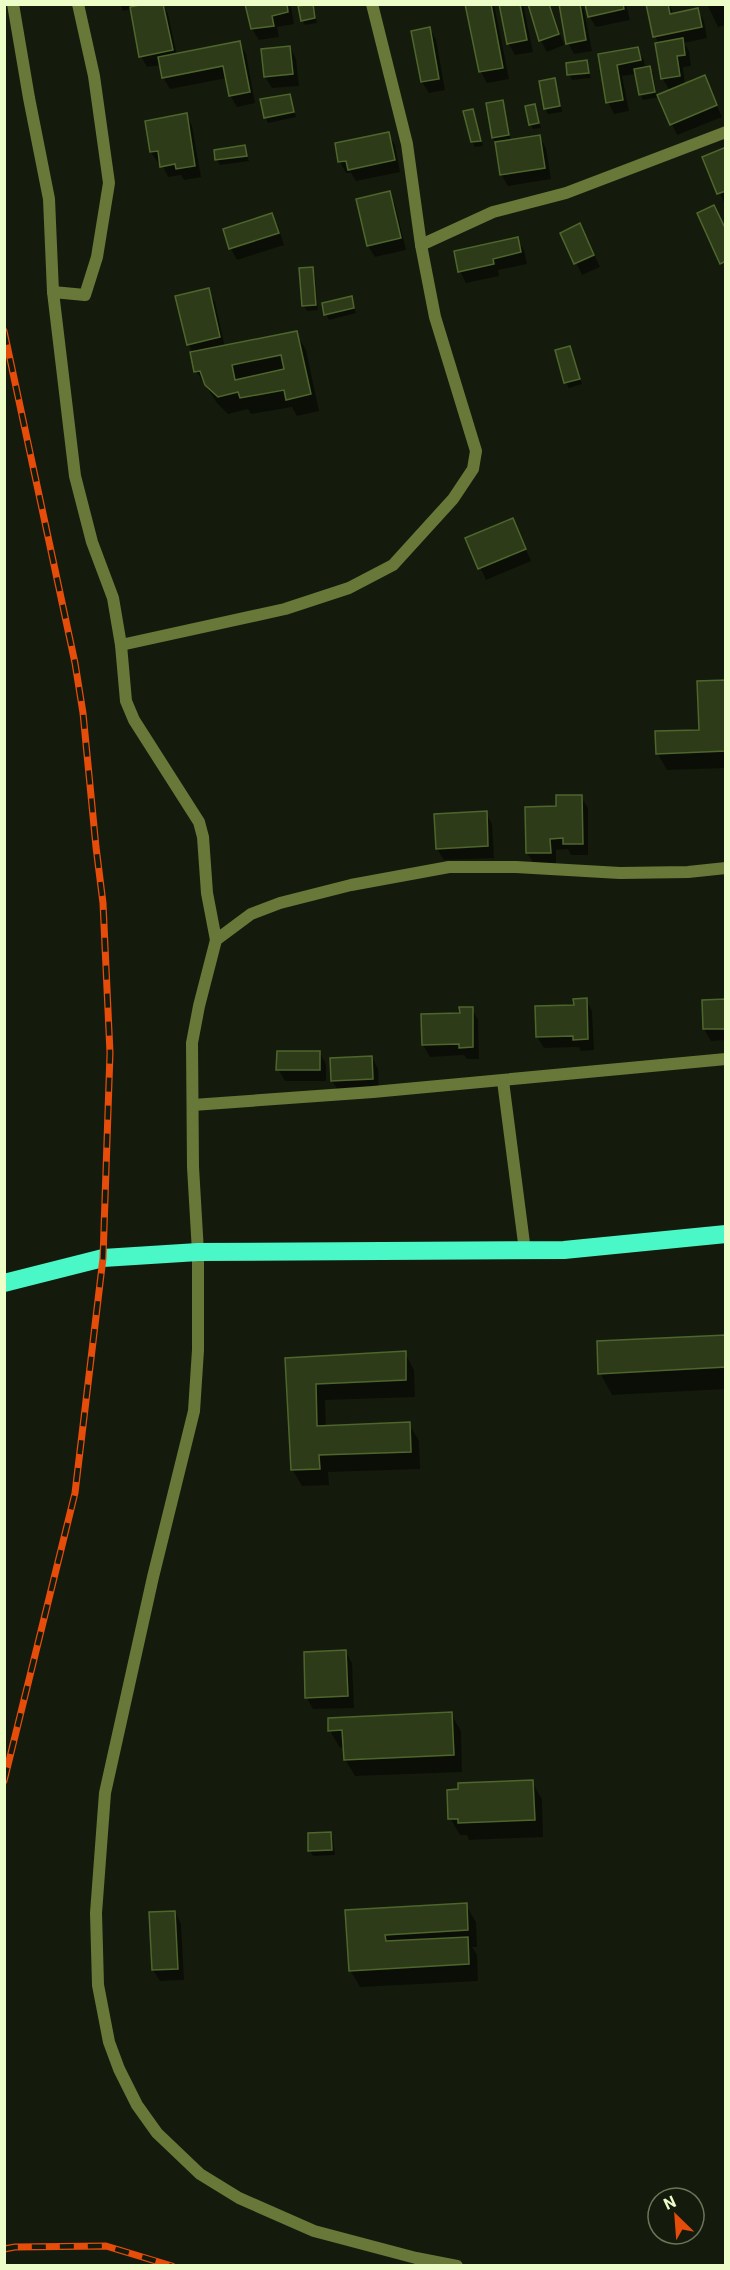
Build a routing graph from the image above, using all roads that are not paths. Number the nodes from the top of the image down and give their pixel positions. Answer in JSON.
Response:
{"nodes":[{"id":1,"x":13,"y":4,"type":"edge"},
{"id":2,"x":78,"y":4,"type":"edge"},
{"id":3,"x":372,"y":4,"type":"edge"},
{"id":4,"x":726,"y":132,"type":"edge"},
{"id":5,"x":421,"y":245,"type":"junction"},
{"id":6,"x":53,"y":292,"type":"junction"},
{"id":7,"x":121,"y":645,"type":"junction"},
{"id":8,"x":726,"y":868,"type":"edge"},
{"id":9,"x":216,"y":940,"type":"junction"},
{"id":10,"x":726,"y":1059,"type":"edge"},
{"id":11,"x":503,"y":1081,"type":"junction"},
{"id":12,"x":194,"y":1105,"type":"junction"},
{"id":13,"x":726,"y":1234,"type":"edge"},
{"id":14,"x":525,"y":1251,"type":"junction"},
{"id":15,"x":198,"y":1252,"type":"junction"},
{"id":16,"x":4,"y":1283,"type":"edge"},
{"id":17,"x":457,"y":2265,"type":"edge"}],
"edges":[{"from":1,"to":6,"type":"street"},
{"from":2,"to":6,"type":"street"},
{"from":3,"to":5,"type":"street"},
{"from":4,"to":5,"type":"street"},
{"from":5,"to":7,"type":"street"},
{"from":6,"to":7,"type":"street"},
{"from":7,"to":9,"type":"street"},
{"from":8,"to":9,"type":"street"},
{"from":9,"to":12,"type":"street"},
{"from":10,"to":11,"type":"street"},
{"from":11,"to":12,"type":"street"},
{"from":11,"to":14,"type":"street"},
{"from":12,"to":15,"type":"street"},
{"from":13,"to":14,"type":"highway"},
{"from":14,"to":15,"type":"highway"},
{"from":15,"to":16,"type":"highway"},
{"from":15,"to":17,"type":"street"}]}
